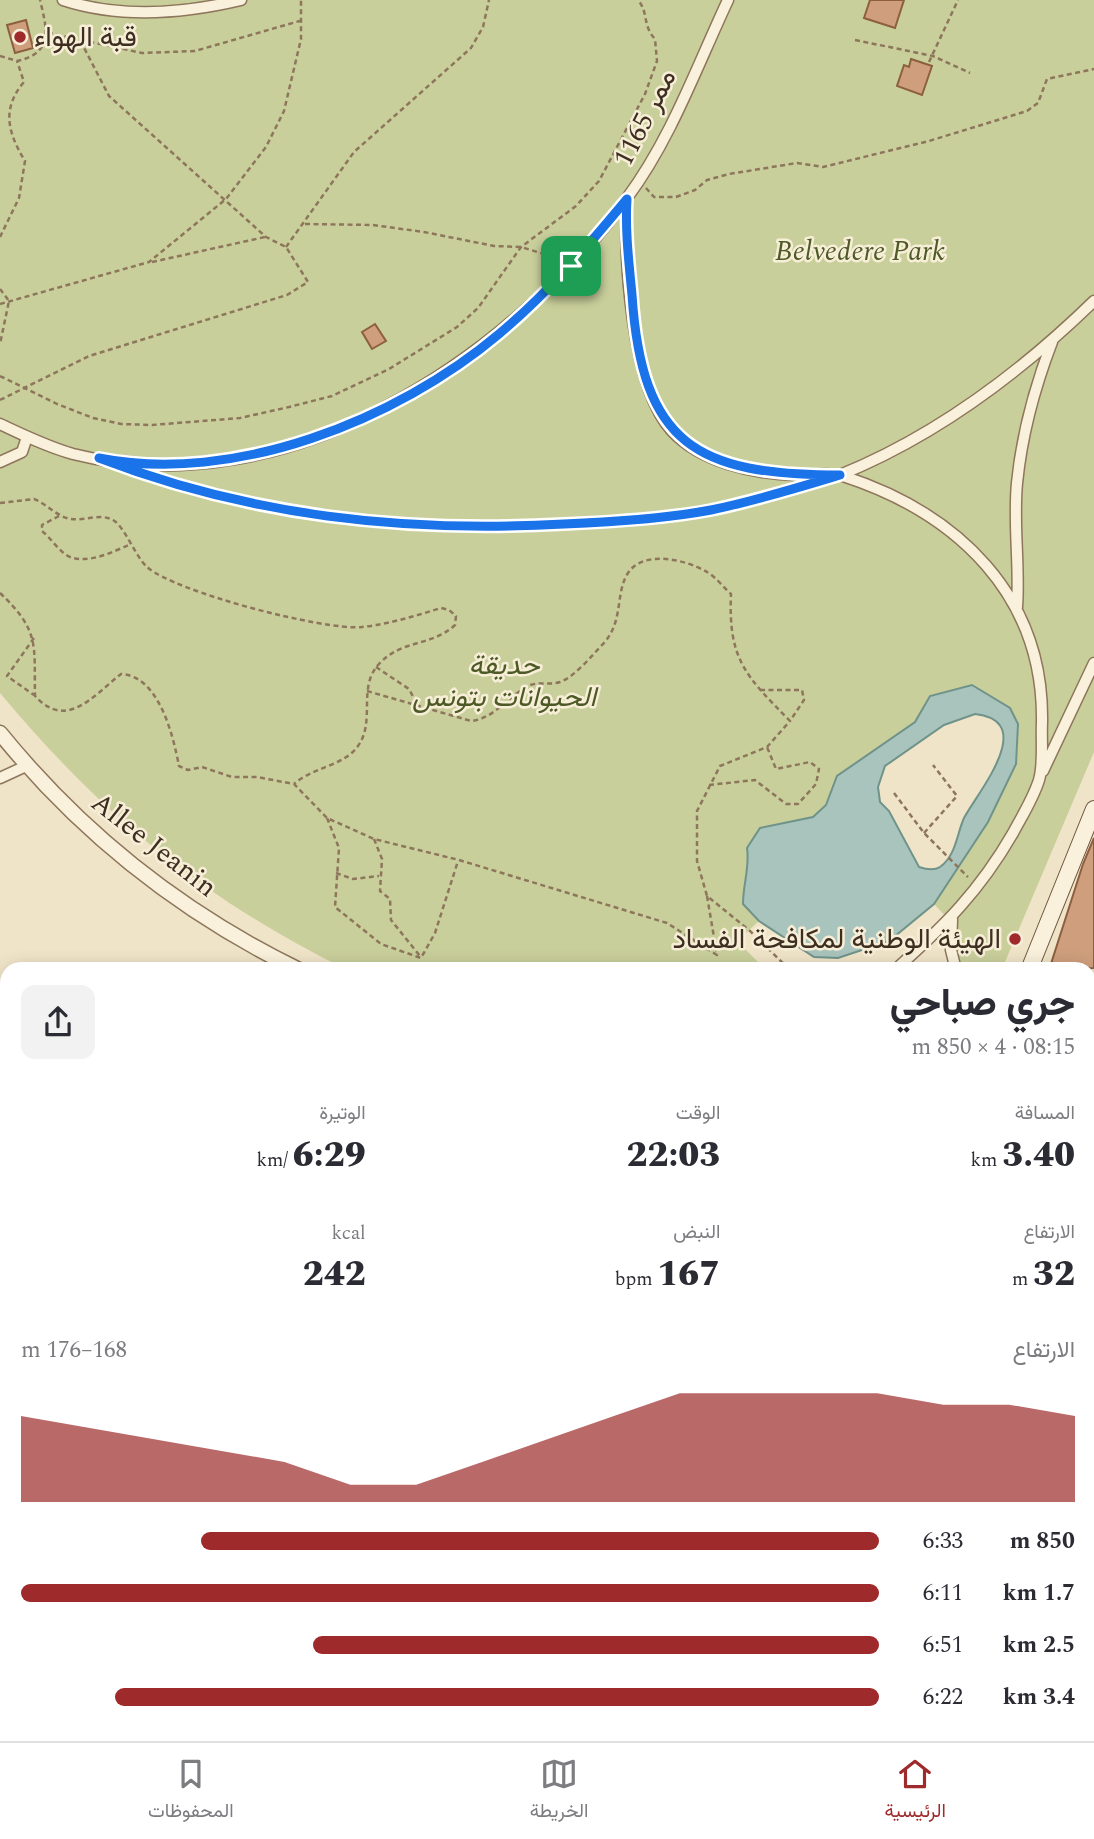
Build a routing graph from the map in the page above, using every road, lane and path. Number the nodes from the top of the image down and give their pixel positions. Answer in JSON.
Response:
{"nodes":[{"id":1,"x":40,"y":0,"type":"edge"},
{"id":2,"x":63,"y":0,"type":"edge"},
{"id":3,"x":242,"y":0,"type":"edge"},
{"id":4,"x":301,"y":0,"type":"edge"},
{"id":5,"x":489,"y":0,"type":"edge"},
{"id":6,"x":638,"y":0,"type":"edge"},
{"id":7,"x":728,"y":0,"type":"edge"},
{"id":8,"x":958,"y":0,"type":"edge"},
{"id":9,"x":303,"y":20,"type":"junction"},
{"id":10,"x":46,"y":32,"type":"junction"},
{"id":11,"x":80,"y":40,"type":"junction"},
{"id":12,"x":855,"y":40,"type":"dead end"},
{"id":13,"x":0,"y":55,"type":"edge"},
{"id":14,"x":933,"y":56,"type":"junction"},
{"id":15,"x":18,"y":61,"type":"junction"},
{"id":16,"x":929,"y":62,"type":"dead end"},
{"id":17,"x":1094,"y":69,"type":"edge"},
{"id":18,"x":970,"y":73,"type":"dead end"},
{"id":19,"x":640,"y":180,"type":"junction"},
{"id":20,"x":226,"y":199,"type":"junction"},
{"id":21,"x":627,"y":199,"type":"junction"},
{"id":22,"x":305,"y":224,"type":"junction"},
{"id":23,"x":0,"y":237,"type":"edge"},
{"id":24,"x":266,"y":237,"type":"junction"},
{"id":25,"x":286,"y":247,"type":"junction"},
{"id":26,"x":522,"y":247,"type":"junction"},
{"id":27,"x":149,"y":262,"type":"junction"},
{"id":28,"x":571,"y":266,"type":"junction"},
{"id":29,"x":0,"y":289,"type":"edge"},
{"id":30,"x":1094,"y":300,"type":"edge"},
{"id":31,"x":9,"y":301,"type":"junction"},
{"id":32,"x":0,"y":304,"type":"edge"},
{"id":33,"x":1053,"y":339,"type":"junction"},
{"id":34,"x":0,"y":344,"type":"edge"},
{"id":35,"x":0,"y":376,"type":"edge"},
{"id":36,"x":24,"y":386,"type":"junction"},
{"id":37,"x":0,"y":400,"type":"edge"},
{"id":38,"x":0,"y":424,"type":"edge"},
{"id":39,"x":27,"y":437,"type":"junction"},
{"id":40,"x":99,"y":458,"type":"junction"},
{"id":41,"x":0,"y":462,"type":"edge"},
{"id":42,"x":840,"y":475,"type":"junction"},
{"id":43,"x":0,"y":503,"type":"edge"},
{"id":44,"x":60,"y":516,"type":"junction"},
{"id":45,"x":130,"y":545,"type":"junction"},
{"id":46,"x":0,"y":593,"type":"edge"},
{"id":47,"x":1017,"y":607,"type":"junction"},
{"id":48,"x":34,"y":638,"type":"junction"},
{"id":49,"x":1094,"y":663,"type":"edge"},
{"id":50,"x":376,"y":667,"type":"junction"},
{"id":51,"x":760,"y":690,"type":"junction"},
{"id":52,"x":367,"y":691,"type":"junction"},
{"id":53,"x":35,"y":696,"type":"junction"},
{"id":54,"x":418,"y":706,"type":"junction"},
{"id":55,"x":790,"y":721,"type":"junction"},
{"id":56,"x":0,"y":733,"type":"edge"},
{"id":57,"x":767,"y":747,"type":"junction"},
{"id":58,"x":933,"y":765,"type":"dead end"},
{"id":59,"x":26,"y":766,"type":"junction"},
{"id":60,"x":0,"y":778,"type":"edge"},
{"id":61,"x":1039,"y":779,"type":"junction"},
{"id":62,"x":294,"y":785,"type":"junction"},
{"id":63,"x":709,"y":785,"type":"junction"},
{"id":64,"x":894,"y":793,"type":"dead end"},
{"id":65,"x":1094,"y":809,"type":"edge"},
{"id":66,"x":327,"y":818,"type":"junction"},
{"id":67,"x":924,"y":833,"type":"junction"},
{"id":68,"x":374,"y":839,"type":"junction"},
{"id":69,"x":459,"y":860,"type":"junction"},
{"id":70,"x":962,"y":870,"type":"dead end"},
{"id":71,"x":336,"y":873,"type":"junction"},
{"id":72,"x":379,"y":876,"type":"junction"},
{"id":73,"x":707,"y":896,"type":"junction"},
{"id":74,"x":952,"y":919,"type":"junction"},
{"id":75,"x":421,"y":958,"type":"junction"},
{"id":76,"x":285,"y":962,"type":"edge"},
{"id":77,"x":782,"y":962,"type":"edge"},
{"id":78,"x":904,"y":962,"type":"edge"},
{"id":79,"x":954,"y":962,"type":"edge"},
{"id":80,"x":1032,"y":962,"type":"edge"}],
"edges":[{"from":1,"to":10,"type":"path"},
{"from":2,"to":3,"type":"street"},
{"from":4,"to":9,"type":"path"},
{"from":5,"to":22,"type":"path"},
{"from":6,"to":26,"type":"path"},
{"from":7,"to":19,"type":"street","name":"ممر 1165"},
{"from":8,"to":14,"type":"path"},
{"from":9,"to":11,"type":"path"},
{"from":9,"to":20,"type":"path"},
{"from":10,"to":11,"type":"path"},
{"from":10,"to":15,"type":"path"},
{"from":11,"to":20,"type":"path"},
{"from":12,"to":14,"type":"path"},
{"from":13,"to":15,"type":"path"},
{"from":14,"to":16,"type":"path"},
{"from":14,"to":18,"type":"path"},
{"from":15,"to":23,"type":"path"},
{"from":17,"to":19,"type":"path"},
{"from":19,"to":21,"type":"street","name":"ممر 1165"},
{"from":20,"to":24,"type":"path"},
{"from":20,"to":27,"type":"path"},
{"from":21,"to":28,"type":"street","name":"ممر 1165"},
{"from":21,"to":42,"type":"street"},
{"from":22,"to":25,"type":"path"},
{"from":22,"to":26,"type":"path"},
{"from":24,"to":25,"type":"path"},
{"from":24,"to":27,"type":"path"},
{"from":25,"to":36,"type":"path"},
{"from":26,"to":28,"type":"path"},
{"from":26,"to":36,"type":"path"},
{"from":27,"to":31,"type":"path"},
{"from":28,"to":40,"type":"street","name":"ممر 1165"},
{"from":29,"to":31,"type":"path"},
{"from":30,"to":33,"type":"street"},
{"from":31,"to":32,"type":"path"},
{"from":31,"to":34,"type":"path"},
{"from":33,"to":42,"type":"street"},
{"from":33,"to":47,"type":"street"},
{"from":35,"to":36,"type":"path"},
{"from":36,"to":37,"type":"path"},
{"from":38,"to":39,"type":"street","name":"ممر 1165"},
{"from":39,"to":40,"type":"street","name":"ممر 1165"},
{"from":39,"to":41,"type":"street"},
{"from":40,"to":42,"type":"lane"},
{"from":42,"to":47,"type":"street"},
{"from":43,"to":44,"type":"path"},
{"from":44,"to":45,"type":"path"},
{"from":44,"to":45,"type":"path"},
{"from":45,"to":50,"type":"path"},
{"from":46,"to":48,"type":"path"},
{"from":47,"to":61,"type":"street"},
{"from":48,"to":53,"type":"path"},
{"from":48,"to":53,"type":"path"},
{"from":49,"to":61,"type":"street"},
{"from":50,"to":52,"type":"path"},
{"from":50,"to":54,"type":"path"},
{"from":51,"to":54,"type":"path"},
{"from":51,"to":55,"type":"path"},
{"from":51,"to":55,"type":"path"},
{"from":52,"to":54,"type":"path"},
{"from":52,"to":62,"type":"path"},
{"from":53,"to":62,"type":"path"},
{"from":55,"to":57,"type":"path"},
{"from":56,"to":59,"type":"street","name":"Allee Jeanin"},
{"from":57,"to":63,"type":"path"},
{"from":57,"to":63,"type":"path"},
{"from":58,"to":67,"type":"path"},
{"from":59,"to":60,"type":"street"},
{"from":59,"to":76,"type":"street","name":"Allee Jeanin"},
{"from":61,"to":74,"type":"street"},
{"from":62,"to":66,"type":"path"},
{"from":63,"to":73,"type":"path"},
{"from":64,"to":67,"type":"path"},
{"from":65,"to":80,"type":"main road"},
{"from":66,"to":68,"type":"path"},
{"from":66,"to":71,"type":"path"},
{"from":67,"to":70,"type":"path"},
{"from":68,"to":69,"type":"path"},
{"from":68,"to":72,"type":"path"},
{"from":69,"to":73,"type":"path"},
{"from":69,"to":75,"type":"path"},
{"from":71,"to":72,"type":"path"},
{"from":71,"to":75,"type":"path"},
{"from":72,"to":75,"type":"path"},
{"from":73,"to":77,"type":"path"},
{"from":74,"to":78,"type":"street"},
{"from":74,"to":79,"type":"street"}]}
